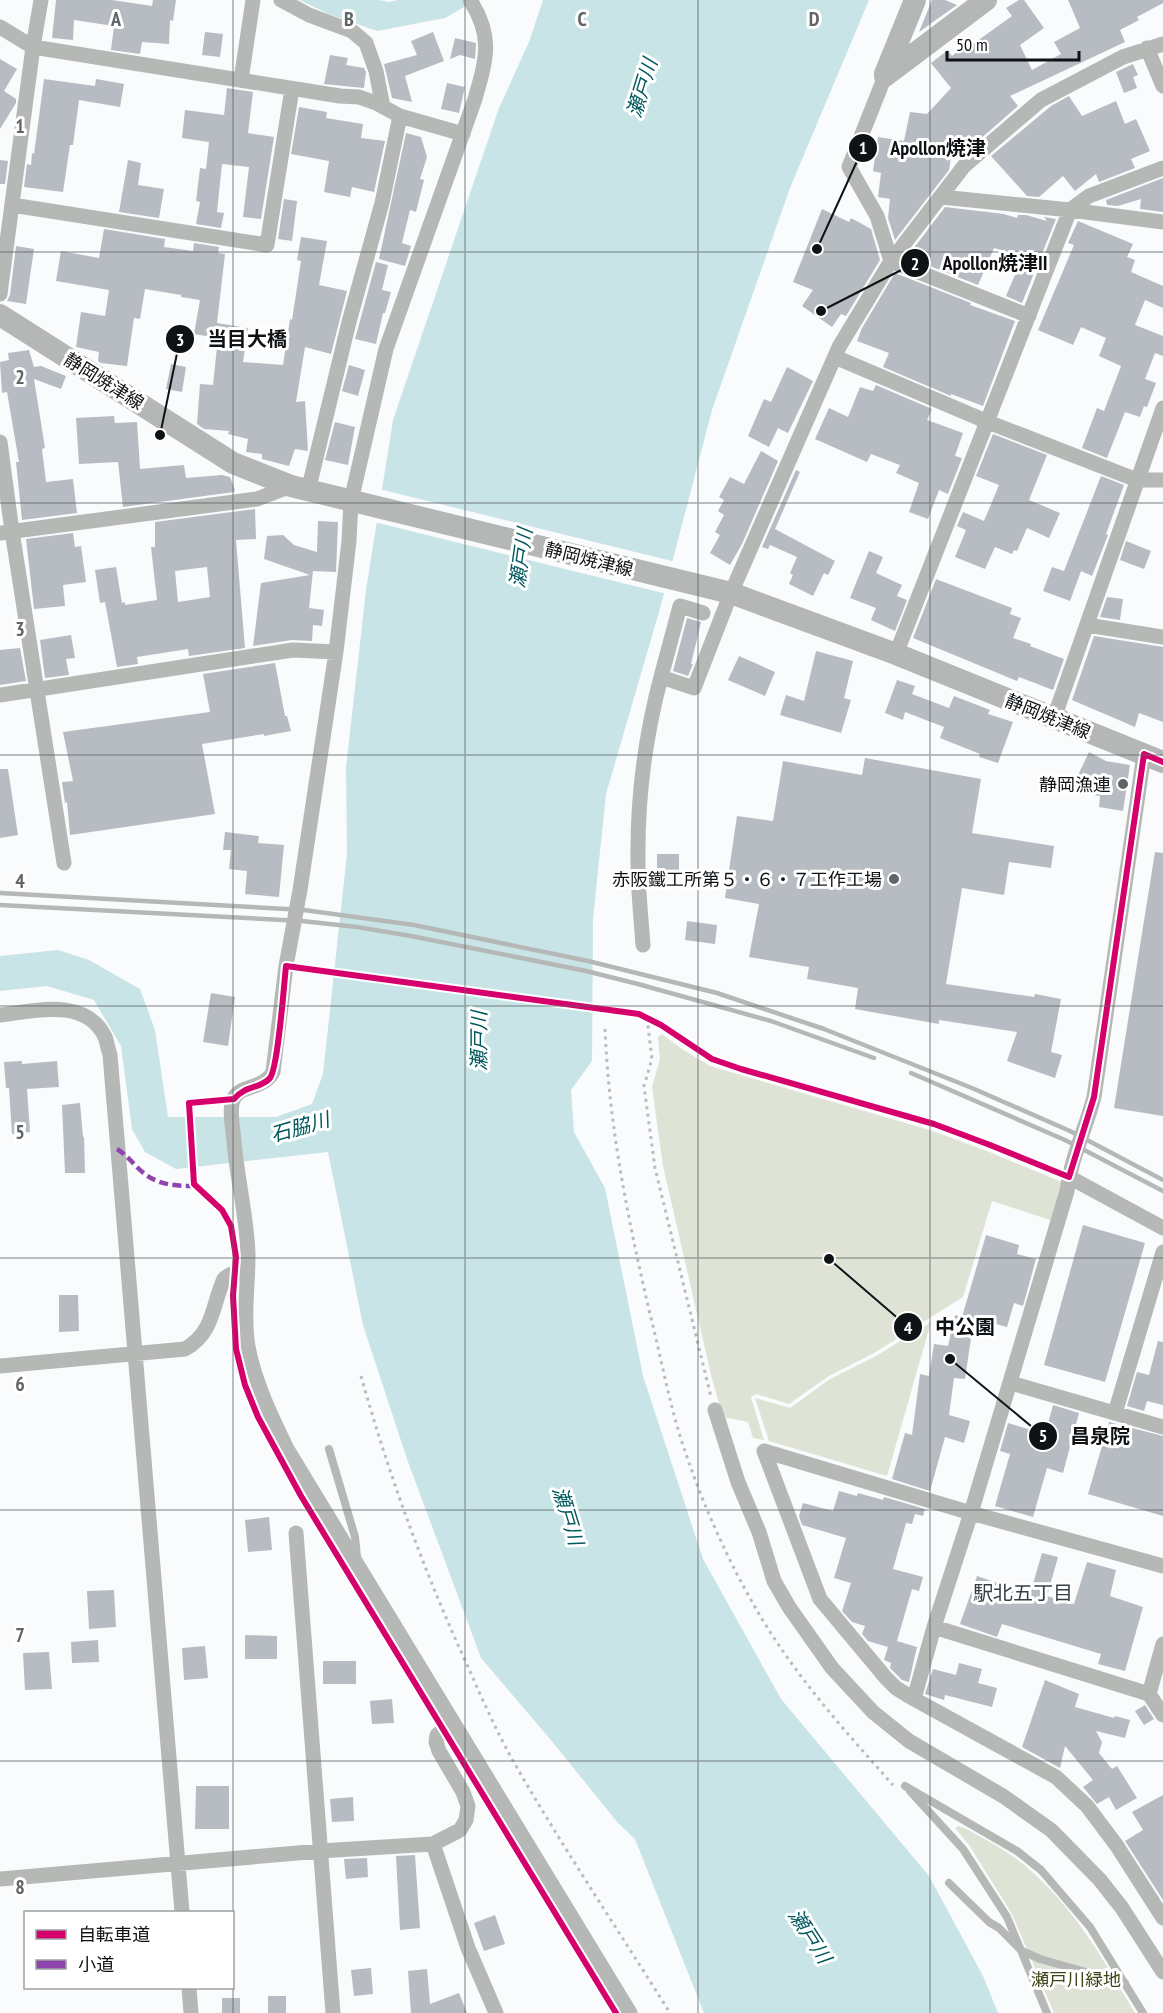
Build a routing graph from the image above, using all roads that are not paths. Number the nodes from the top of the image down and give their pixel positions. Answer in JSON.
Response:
{"nodes":[{"id":1,"x":41,"y":0,"type":"edge"},
{"id":2,"x":253,"y":0,"type":"edge"},
{"id":3,"x":282,"y":0,"type":"edge"},
{"id":4,"x":915,"y":0,"type":"edge"},
{"id":5,"x":986,"y":0,"type":"edge"},
{"id":6,"x":472,"y":4,"type":"edge"},
{"id":7,"x":0,"y":27,"type":"edge"},
{"id":8,"x":1163,"y":44,"type":"edge"},
{"id":9,"x":33,"y":47,"type":"junction"},
{"id":10,"x":1147,"y":48,"type":"junction"},
{"id":11,"x":885,"y":76,"type":"junction"},
{"id":12,"x":241,"y":80,"type":"junction"},
{"id":13,"x":1163,"y":86,"type":"edge"},
{"id":14,"x":292,"y":88,"type":"junction"},
{"id":15,"x":383,"y":107,"type":"junction"},
{"id":16,"x":400,"y":116,"type":"junction"},
{"id":17,"x":463,"y":134,"type":"junction"},
{"id":18,"x":1163,"y":168,"type":"edge"},
{"id":19,"x":941,"y":197,"type":"junction"},
{"id":20,"x":12,"y":205,"type":"junction"},
{"id":21,"x":1070,"y":210,"type":"junction"},
{"id":22,"x":1163,"y":222,"type":"edge"},
{"id":23,"x":891,"y":261,"type":"junction"},
{"id":24,"x":0,"y":294,"type":"edge"},
{"id":25,"x":0,"y":315,"type":"edge"},
{"id":26,"x":1029,"y":316,"type":"junction"},
{"id":27,"x":835,"y":357,"type":"junction"},
{"id":28,"x":1163,"y":408,"type":"edge"},
{"id":29,"x":988,"y":422,"type":"junction"},
{"id":30,"x":0,"y":442,"type":"edge"},
{"id":31,"x":1137,"y":480,"type":"junction"},
{"id":32,"x":1163,"y":480,"type":"edge"},
{"id":33,"x":299,"y":488,"type":"junction"},
{"id":34,"x":357,"y":503,"type":"junction"},
{"id":35,"x":6,"y":532,"type":"edge"},
{"id":36,"x":723,"y":591,"type":"junction"},
{"id":37,"x":703,"y":613,"type":"dead end"},
{"id":38,"x":1087,"y":625,"type":"junction"},
{"id":39,"x":1163,"y":637,"type":"edge"},
{"id":40,"x":336,"y":652,"type":"junction"},
{"id":41,"x":896,"y":654,"type":"junction"},
{"id":42,"x":661,"y":677,"type":"junction"},
{"id":43,"x":38,"y":689,"type":"junction"},
{"id":44,"x":0,"y":695,"type":"edge"},
{"id":45,"x":1054,"y":718,"type":"junction"},
{"id":46,"x":1153,"y":758,"type":"edge"},
{"id":47,"x":64,"y":863,"type":"dead end"},
{"id":48,"x":643,"y":945,"type":"dead end"},
{"id":49,"x":0,"y":1014,"type":"edge"},
{"id":50,"x":1069,"y":1177,"type":"junction"},
{"id":51,"x":1163,"y":1228,"type":"edge"},
{"id":52,"x":1163,"y":1252,"type":"edge"},
{"id":53,"x":247,"y":1274,"type":"junction"},
{"id":54,"x":135,"y":1354,"type":"junction"},
{"id":55,"x":0,"y":1366,"type":"edge"},
{"id":56,"x":1011,"y":1383,"type":"junction"},
{"id":57,"x":715,"y":1410,"type":"road end"},
{"id":58,"x":1114,"y":1413,"type":"junction"},
{"id":59,"x":1163,"y":1427,"type":"edge"},
{"id":60,"x":329,"y":1449,"type":"dead end"},
{"id":61,"x":971,"y":1513,"type":"junction"},
{"id":62,"x":296,"y":1533,"type":"dead end"},
{"id":63,"x":358,"y":1565,"type":"junction"},
{"id":64,"x":1163,"y":1566,"type":"edge"},
{"id":65,"x":934,"y":1628,"type":"junction"},
{"id":66,"x":1163,"y":1644,"type":"edge"},
{"id":67,"x":1149,"y":1694,"type":"junction"},
{"id":68,"x":914,"y":1699,"type":"junction"},
{"id":69,"x":1163,"y":1715,"type":"edge"},
{"id":70,"x":453,"y":1722,"type":"junction"},
{"id":71,"x":433,"y":1844,"type":"junction"},
{"id":72,"x":320,"y":1851,"type":"junction"},
{"id":73,"x":178,"y":1864,"type":"junction"},
{"id":74,"x":0,"y":1879,"type":"edge"},
{"id":75,"x":949,"y":1883,"type":"dead end"},
{"id":76,"x":183,"y":1911,"type":"edge"},
{"id":77,"x":1163,"y":1918,"type":"edge"},
{"id":78,"x":1022,"y":1952,"type":"junction"},
{"id":79,"x":1163,"y":1972,"type":"edge"},
{"id":80,"x":1125,"y":1983,"type":"junction"},
{"id":81,"x":189,"y":1989,"type":"edge"},
{"id":82,"x":191,"y":2013,"type":"edge"},
{"id":83,"x":333,"y":2013,"type":"edge"},
{"id":84,"x":496,"y":2013,"type":"edge"},
{"id":85,"x":630,"y":2013,"type":"edge"},
{"id":86,"x":1047,"y":2013,"type":"edge"},
{"id":87,"x":1143,"y":2013,"type":"edge"}],
"edges":[{"from":1,"to":9,"type":"street"},
{"from":2,"to":12,"type":"street"},
{"from":3,"to":15,"type":"street"},
{"from":4,"to":11,"type":"main road"},
{"from":5,"to":11,"type":"main road"},
{"from":6,"to":17,"type":"street"},
{"from":7,"to":9,"type":"street"},
{"from":8,"to":10,"type":"street"},
{"from":9,"to":12,"type":"street"},
{"from":9,"to":20,"type":"street"},
{"from":10,"to":13,"type":"street"},
{"from":10,"to":19,"type":"street"},
{"from":11,"to":23,"type":"street"},
{"from":12,"to":14,"type":"street"},
{"from":14,"to":15,"type":"street"},
{"from":14,"to":20,"type":"street"},
{"from":15,"to":16,"type":"street"},
{"from":16,"to":17,"type":"street"},
{"from":16,"to":33,"type":"street"},
{"from":17,"to":34,"type":"street"},
{"from":18,"to":21,"type":"street"},
{"from":19,"to":21,"type":"street"},
{"from":19,"to":23,"type":"street"},
{"from":20,"to":24,"type":"street"},
{"from":21,"to":22,"type":"street"},
{"from":21,"to":26,"type":"street"},
{"from":23,"to":26,"type":"street"},
{"from":23,"to":27,"type":"street"},
{"from":25,"to":33,"type":"main road","name":"静岡焼津線"},
{"from":26,"to":29,"type":"street"},
{"from":27,"to":29,"type":"street"},
{"from":27,"to":36,"type":"street"},
{"from":28,"to":31,"type":"street"},
{"from":29,"to":31,"type":"street"},
{"from":29,"to":41,"type":"street"},
{"from":30,"to":35,"type":"street"},
{"from":31,"to":32,"type":"street"},
{"from":31,"to":38,"type":"street"},
{"from":33,"to":34,"type":"main road","name":"静岡焼津線"},
{"from":33,"to":35,"type":"street"},
{"from":34,"to":36,"type":"main road","name":"静岡焼津線"},
{"from":34,"to":40,"type":"street"},
{"from":35,"to":43,"type":"street"},
{"from":36,"to":41,"type":"main road","name":"静岡焼津線"},
{"from":36,"to":42,"type":"street"},
{"from":37,"to":42,"type":"street"},
{"from":38,"to":39,"type":"street"},
{"from":38,"to":45,"type":"street"},
{"from":40,"to":43,"type":"street"},
{"from":40,"to":53,"type":"street"},
{"from":41,"to":45,"type":"main road","name":"静岡焼津線"},
{"from":42,"to":48,"type":"street"},
{"from":43,"to":44,"type":"street"},
{"from":43,"to":47,"type":"street"},
{"from":45,"to":46,"type":"main road","name":"静岡焼津線"},
{"from":46,"to":50,"type":"street"},
{"from":49,"to":54,"type":"street"},
{"from":50,"to":51,"type":"street"},
{"from":50,"to":56,"type":"street"},
{"from":52,"to":58,"type":"street"},
{"from":53,"to":54,"type":"street"},
{"from":53,"to":63,"type":"street"},
{"from":54,"to":55,"type":"street"},
{"from":54,"to":73,"type":"street"},
{"from":56,"to":58,"type":"street"},
{"from":56,"to":61,"type":"street"},
{"from":57,"to":79,"type":"street"},
{"from":58,"to":59,"type":"street"},
{"from":60,"to":63,"type":"lane"},
{"from":61,"to":64,"type":"street"},
{"from":61,"to":65,"type":"street"},
{"from":61,"to":68,"type":"street"},
{"from":62,"to":72,"type":"street"},
{"from":63,"to":70,"type":"street"},
{"from":65,"to":67,"type":"street"},
{"from":65,"to":68,"type":"street"},
{"from":66,"to":67,"type":"street"},
{"from":67,"to":69,"type":"street"},
{"from":68,"to":77,"type":"street"},
{"from":70,"to":71,"type":"street"},
{"from":70,"to":85,"type":"street"},
{"from":71,"to":72,"type":"street"},
{"from":71,"to":84,"type":"street"},
{"from":72,"to":73,"type":"street"},
{"from":72,"to":83,"type":"street"},
{"from":73,"to":74,"type":"street"},
{"from":73,"to":76,"type":"street"},
{"from":75,"to":78,"type":"lane"},
{"from":78,"to":80,"type":"lane"},
{"from":78,"to":80,"type":"lane"},
{"from":78,"to":86,"type":"lane"},
{"from":80,"to":87,"type":"lane"},
{"from":81,"to":82,"type":"street"}]}
